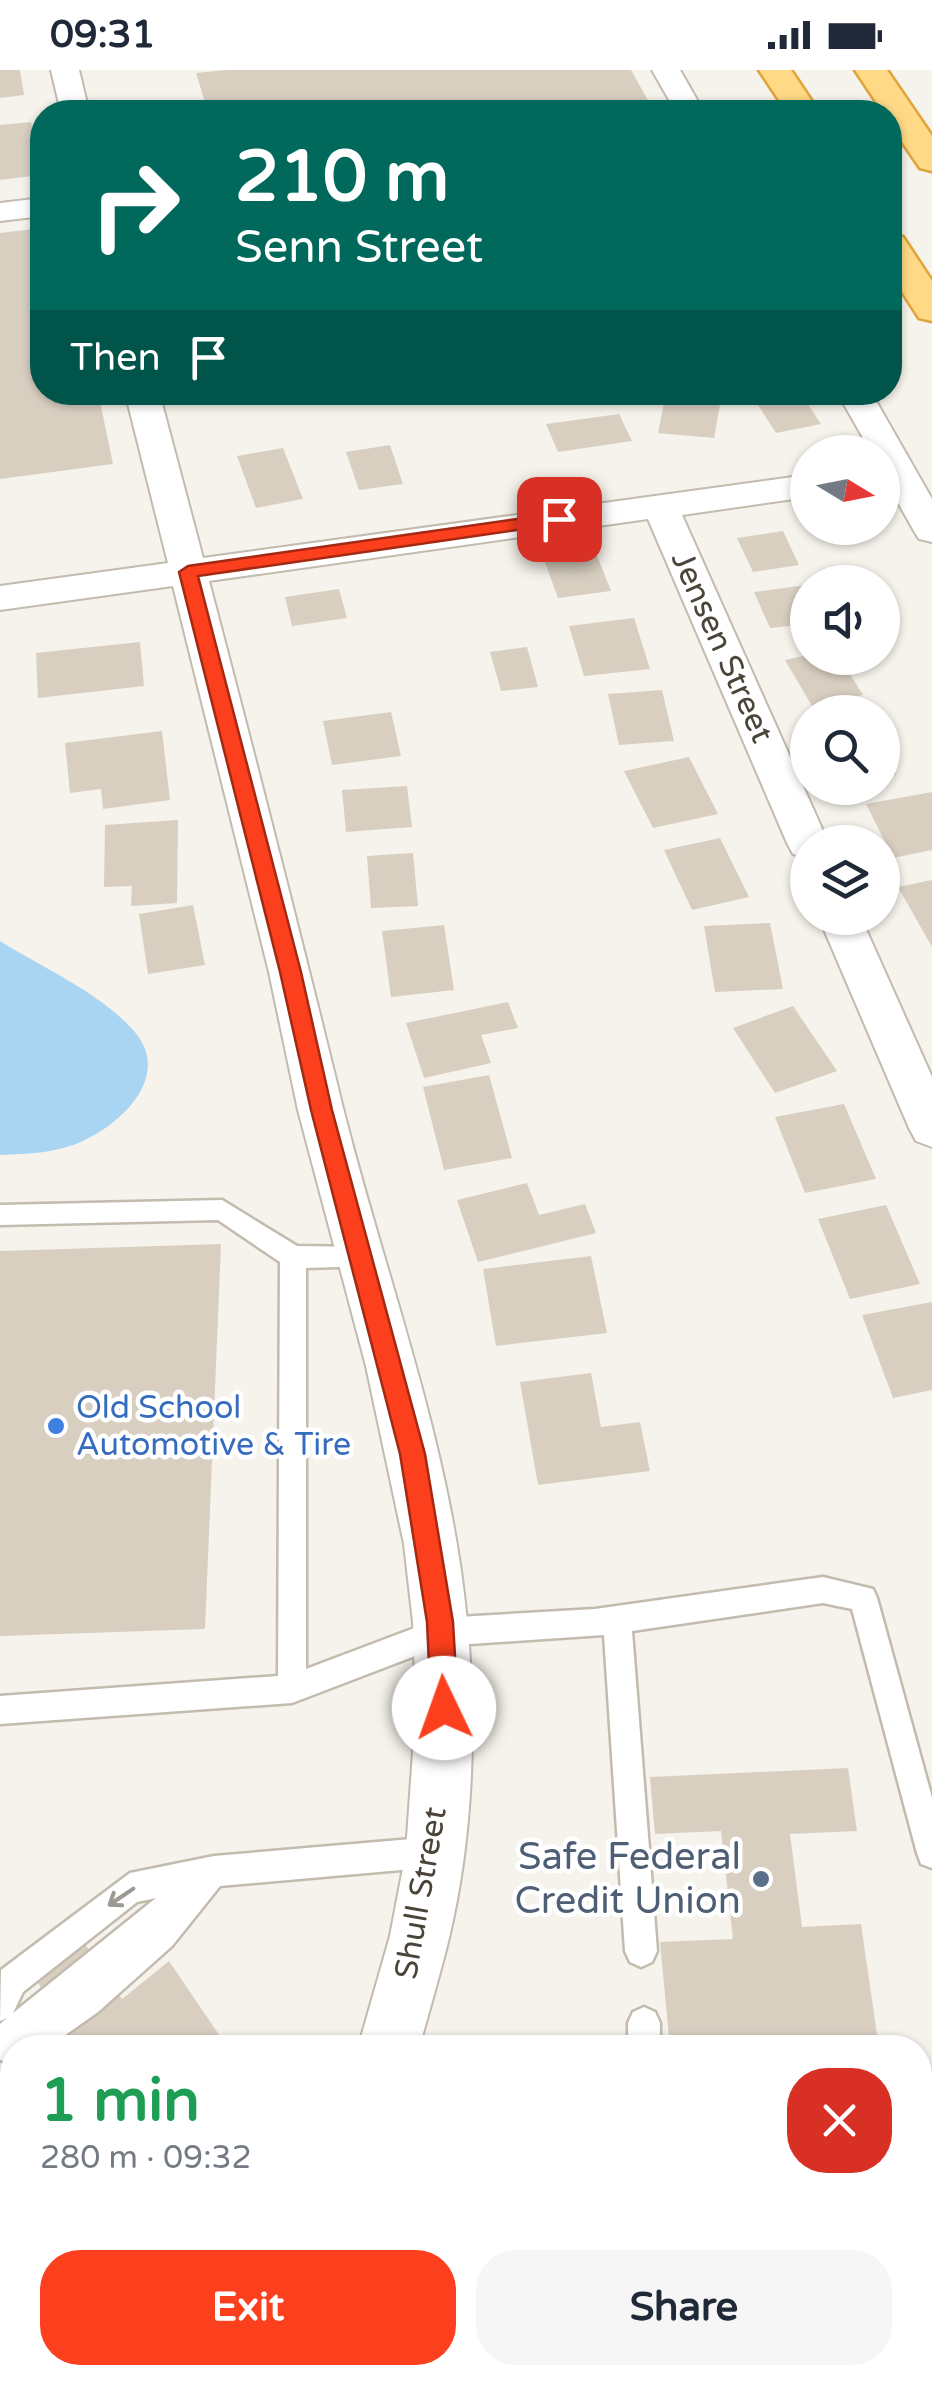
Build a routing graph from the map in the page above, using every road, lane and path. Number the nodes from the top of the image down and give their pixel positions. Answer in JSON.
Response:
{"nodes":[{"id":1,"x":66,"y":70,"type":"edge"},
{"id":2,"x":666,"y":70,"type":"edge"},
{"id":3,"x":775,"y":70,"type":"edge"},
{"id":4,"x":871,"y":70,"type":"edge"},
{"id":5,"x":72,"y":100,"type":"edge"},
{"id":6,"x":683,"y":100,"type":"edge"},
{"id":7,"x":795,"y":100,"type":"edge"},
{"id":8,"x":891,"y":100,"type":"edge"},
{"id":9,"x":902,"y":117,"type":"edge"},
{"id":10,"x":932,"y":162,"type":"edge"},
{"id":11,"x":30,"y":208,"type":"edge"},
{"id":12,"x":0,"y":212,"type":"edge"},
{"id":13,"x":902,"y":264,"type":"edge"},
{"id":14,"x":932,"y":310,"type":"edge"},
{"id":15,"x":145,"y":405,"type":"edge"},
{"id":16,"x":860,"y":405,"type":"edge"},
{"id":17,"x":873,"y":435,"type":"edge"},
{"id":18,"x":900,"y":487,"type":"edge"},
{"id":19,"x":790,"y":488,"type":"edge"},
{"id":20,"x":660,"y":506,"type":"junction"},
{"id":21,"x":932,"y":531,"type":"edge"},
{"id":22,"x":188,"y":572,"type":"junction"},
{"id":23,"x":0,"y":598,"type":"edge"},
{"id":24,"x":800,"y":825,"type":"edge"},
{"id":25,"x":847,"y":935,"type":"edge"},
{"id":26,"x":932,"y":1128,"type":"edge"},
{"id":27,"x":0,"y":1215,"type":"edge"},
{"id":28,"x":293,"y":1257,"type":"junction"},
{"id":29,"x":362,"y":1258,"type":"junction"},
{"id":30,"x":616,"y":1620,"type":"junction"},
{"id":31,"x":441,"y":1632,"type":"junction"},
{"id":32,"x":292,"y":1689,"type":"junction"},
{"id":33,"x":0,"y":1710,"type":"edge"},
{"id":34,"x":436,"y":1852,"type":"junction"},
{"id":35,"x":932,"y":1853,"type":"edge"},
{"id":36,"x":214,"y":1871,"type":"junction"},
{"id":37,"x":641,"y":1951,"type":"dead end"},
{"id":38,"x":0,"y":2006,"type":"edge"},
{"id":39,"x":11,"y":2035,"type":"edge"},
{"id":40,"x":42,"y":2035,"type":"edge"},
{"id":41,"x":392,"y":2035,"type":"edge"}],
"edges":[{"from":1,"to":5,"type":"street"},
{"from":2,"to":6,"type":"street"},
{"from":3,"to":7,"type":"highway"},
{"from":4,"to":8,"type":"highway"},
{"from":9,"to":10,"type":"highway"},
{"from":11,"to":12,"type":"street"},
{"from":13,"to":14,"type":"highway"},
{"from":15,"to":22,"type":"street","name":"Shull Street"},
{"from":16,"to":17,"type":"street"},
{"from":18,"to":21,"type":"street"},
{"from":19,"to":20,"type":"street"},
{"from":20,"to":22,"type":"street"},
{"from":20,"to":24,"type":"street","name":"Jensen Street"},
{"from":22,"to":23,"type":"street"},
{"from":22,"to":29,"type":"street","name":"Shull Street"},
{"from":25,"to":26,"type":"street"},
{"from":27,"to":28,"type":"lane"},
{"from":28,"to":29,"type":"lane"},
{"from":28,"to":32,"type":"lane"},
{"from":29,"to":31,"type":"street","name":"Shull Street"},
{"from":30,"to":31,"type":"lane"},
{"from":30,"to":35,"type":"lane"},
{"from":30,"to":37,"type":"lane"},
{"from":31,"to":32,"type":"lane"},
{"from":31,"to":34,"type":"street","name":"Shull Street"},
{"from":32,"to":33,"type":"lane"},
{"from":34,"to":36,"type":"lane"},
{"from":34,"to":41,"type":"street","name":"Shull Street"},
{"from":36,"to":38,"type":"lane","one_way":true},
{"from":36,"to":39,"type":"lane"},
{"from":36,"to":40,"type":"lane"}]}
